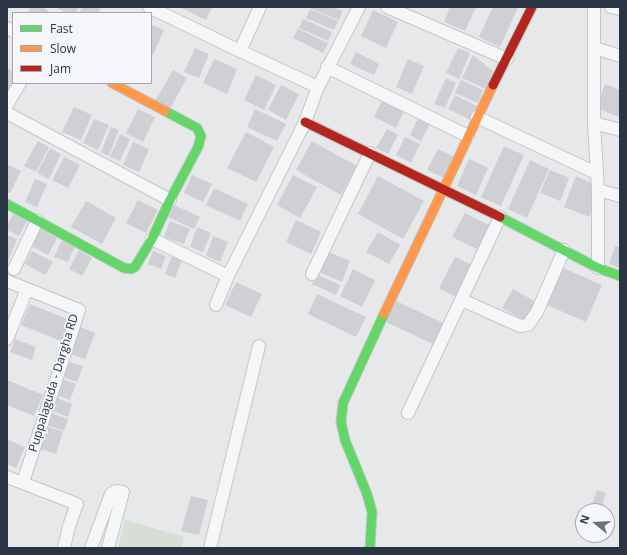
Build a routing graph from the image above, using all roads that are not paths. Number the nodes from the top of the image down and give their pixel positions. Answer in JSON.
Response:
{"nodes":[{"id":1,"x":260,"y":7,"type":"edge"},
{"id":2,"x":359,"y":7,"type":"edge"},
{"id":3,"x":387,"y":7,"type":"edge"},
{"id":4,"x":532,"y":7,"type":"edge"},
{"id":5,"x":594,"y":7,"type":"edge"},
{"id":6,"x":612,"y":7,"type":"edge"},
{"id":7,"x":157,"y":9,"type":"edge"},
{"id":8,"x":620,"y":9,"type":"edge"},
{"id":9,"x":594,"y":48,"type":"junction"},
{"id":10,"x":240,"y":51,"type":"junction"},
{"id":11,"x":620,"y":56,"type":"edge"},
{"id":12,"x":507,"y":59,"type":"junction"},
{"id":13,"x":327,"y":67,"type":"junction"},
{"id":14,"x":19,"y":84,"type":"edge"},
{"id":15,"x":114,"y":84,"type":"edge"},
{"id":16,"x":318,"y":87,"type":"junction"},
{"id":17,"x":7,"y":105,"type":"edge"},
{"id":18,"x":7,"y":113,"type":"edge"},
{"id":19,"x":477,"y":117,"type":"junction"},
{"id":20,"x":305,"y":122,"type":"junction"},
{"id":21,"x":594,"y":123,"type":"junction"},
{"id":22,"x":620,"y":130,"type":"edge"},
{"id":23,"x":468,"y":136,"type":"junction"},
{"id":24,"x":370,"y":153,"type":"junction"},
{"id":25,"x":596,"y":174,"type":"junction"},
{"id":26,"x":445,"y":190,"type":"junction"},
{"id":27,"x":598,"y":190,"type":"junction"},
{"id":28,"x":620,"y":196,"type":"edge"},
{"id":29,"x":170,"y":200,"type":"junction"},
{"id":30,"x":7,"y":204,"type":"edge"},
{"id":31,"x":500,"y":217,"type":"junction"},
{"id":32,"x":37,"y":221,"type":"junction"},
{"id":33,"x":152,"y":239,"type":"junction"},
{"id":34,"x":564,"y":250,"type":"junction"},
{"id":35,"x":598,"y":268,"type":"junction"},
{"id":36,"x":14,"y":269,"type":"dead end"},
{"id":37,"x":312,"y":274,"type":"dead end"},
{"id":38,"x":228,"y":276,"type":"junction"},
{"id":39,"x":620,"y":276,"type":"edge"},
{"id":40,"x":7,"y":281,"type":"edge"},
{"id":41,"x":27,"y":289,"type":"junction"},
{"id":42,"x":462,"y":300,"type":"junction"},
{"id":43,"x":216,"y":305,"type":"dead end"},
{"id":44,"x":7,"y":339,"type":"edge"},
{"id":45,"x":259,"y":346,"type":"dead end"},
{"id":46,"x":408,"y":413,"type":"dead end"},
{"id":47,"x":7,"y":476,"type":"edge"},
{"id":48,"x":23,"y":482,"type":"junction"},
{"id":49,"x":64,"y":548,"type":"edge"},
{"id":50,"x":91,"y":548,"type":"edge"},
{"id":51,"x":108,"y":548,"type":"edge"},
{"id":52,"x":210,"y":548,"type":"edge"},
{"id":53,"x":370,"y":548,"type":"edge"}],
"edges":[{"from":1,"to":10,"type":"street"},
{"from":2,"to":13,"type":"street"},
{"from":3,"to":12,"type":"street"},
{"from":4,"to":12,"type":"street"},
{"from":5,"to":9,"type":"street"},
{"from":6,"to":8,"type":"street"},
{"from":7,"to":10,"type":"street"},
{"from":9,"to":11,"type":"street"},
{"from":9,"to":21,"type":"street"},
{"from":10,"to":16,"type":"street"},
{"from":12,"to":19,"type":"street"},
{"from":13,"to":16,"type":"street"},
{"from":13,"to":23,"type":"street"},
{"from":14,"to":17,"type":"street"},
{"from":15,"to":29,"type":"street"},
{"from":16,"to":20,"type":"street"},
{"from":18,"to":29,"type":"street"},
{"from":19,"to":23,"type":"street"},
{"from":19,"to":25,"type":"street"},
{"from":20,"to":24,"type":"street"},
{"from":20,"to":38,"type":"street"},
{"from":21,"to":22,"type":"street"},
{"from":21,"to":25,"type":"street"},
{"from":23,"to":26,"type":"street"},
{"from":24,"to":26,"type":"street"},
{"from":24,"to":37,"type":"street"},
{"from":25,"to":27,"type":"street"},
{"from":26,"to":31,"type":"street"},
{"from":26,"to":53,"type":"street"},
{"from":27,"to":28,"type":"street"},
{"from":27,"to":35,"type":"street"},
{"from":29,"to":33,"type":"street"},
{"from":30,"to":32,"type":"street"},
{"from":31,"to":34,"type":"street"},
{"from":31,"to":42,"type":"street"},
{"from":32,"to":33,"type":"street"},
{"from":32,"to":36,"type":"street"},
{"from":33,"to":38,"type":"street"},
{"from":34,"to":35,"type":"street"},
{"from":34,"to":42,"type":"street"},
{"from":35,"to":39,"type":"street"},
{"from":38,"to":43,"type":"street"},
{"from":40,"to":41,"type":"street","name":"Puppalaguda - Dargha RD"},
{"from":41,"to":44,"type":"street"},
{"from":41,"to":48,"type":"street","name":"Puppalaguda - Dargha RD"},
{"from":42,"to":46,"type":"street"},
{"from":45,"to":52,"type":"street"},
{"from":47,"to":48,"type":"street"},
{"from":48,"to":49,"type":"street"},
{"from":50,"to":51,"type":"street"}]}
